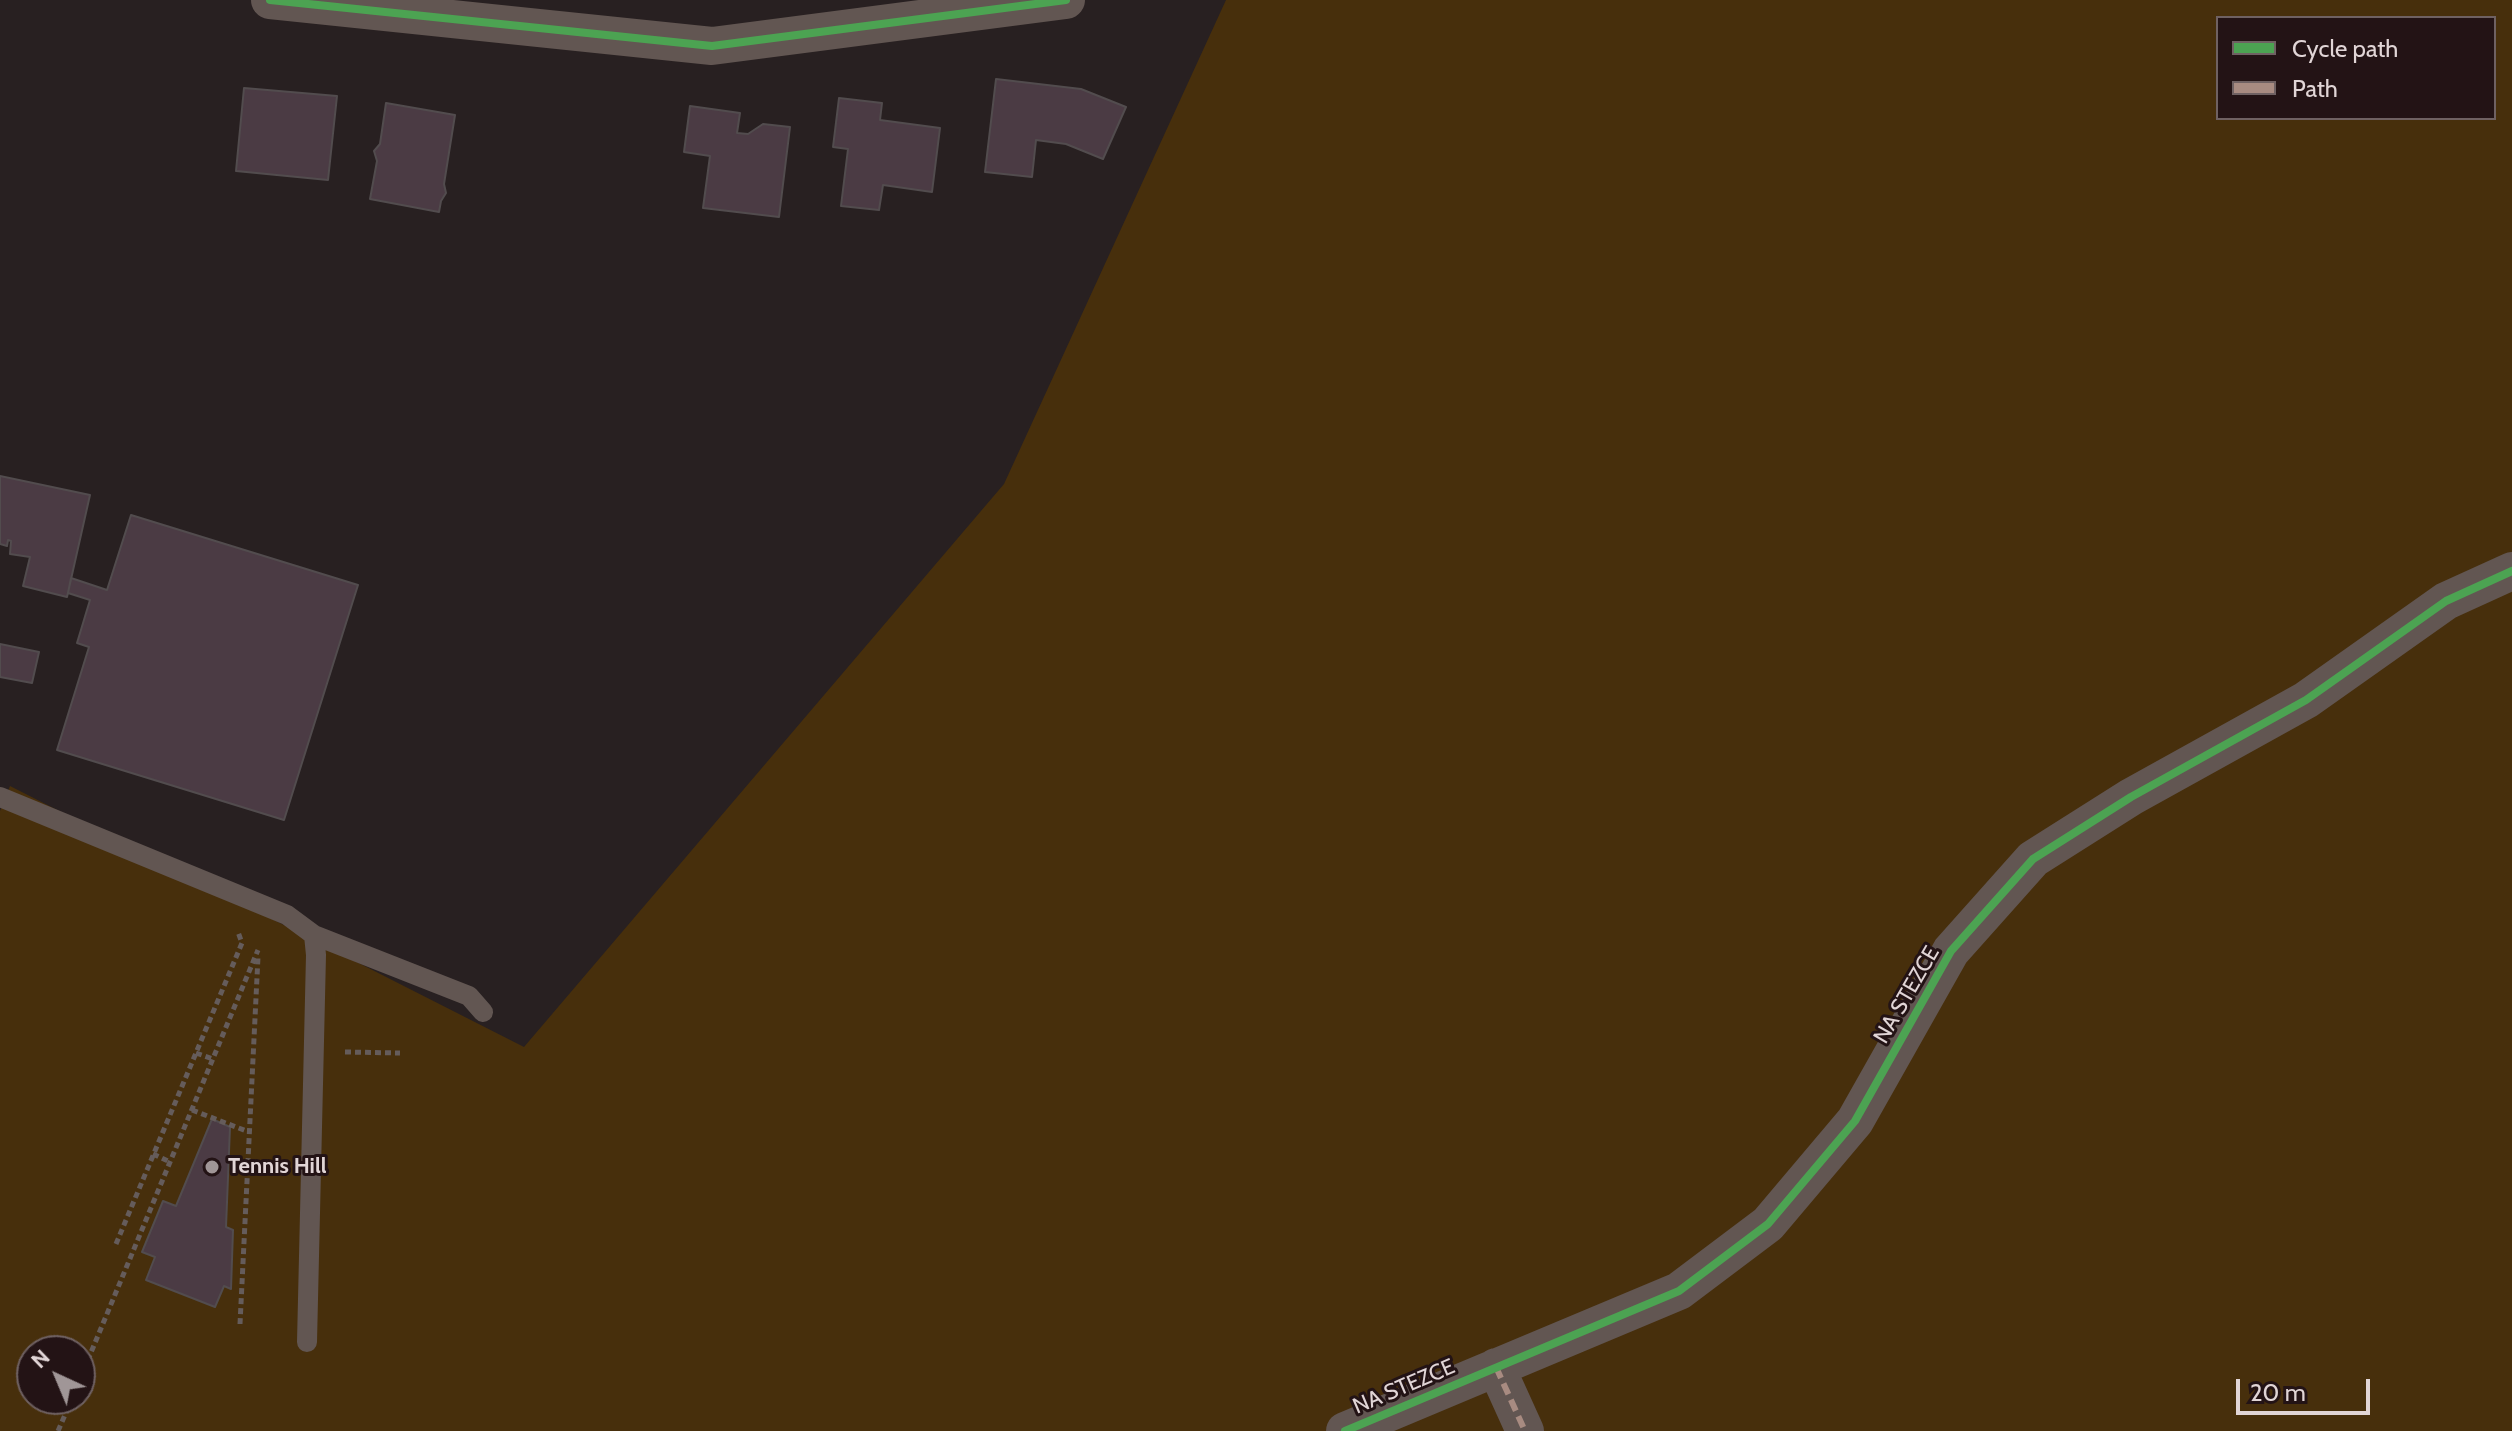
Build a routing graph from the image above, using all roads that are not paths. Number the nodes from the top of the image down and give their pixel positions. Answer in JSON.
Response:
{"nodes":[{"id":1,"x":270,"y":0,"type":"edge"},
{"id":2,"x":1066,"y":0,"type":"edge"},
{"id":3,"x":2512,"y":571,"type":"edge"},
{"id":4,"x":0,"y":797,"type":"edge"},
{"id":5,"x":314,"y":935,"type":"junction"},
{"id":6,"x":483,"y":1012,"type":"dead end"},
{"id":7,"x":307,"y":1342,"type":"dead end"},
{"id":8,"x":1496,"y":1367,"type":"junction"},
{"id":9,"x":1345,"y":1431,"type":"edge"},
{"id":10,"x":1525,"y":1431,"type":"edge"}],
"edges":[{"from":1,"to":2,"type":"street"},
{"from":3,"to":8,"type":"street","name":"NA STEZCE"},
{"from":4,"to":5,"type":"lane"},
{"from":5,"to":6,"type":"lane"},
{"from":5,"to":7,"type":"lane"},
{"from":8,"to":9,"type":"street","name":"NA STEZCE"},
{"from":8,"to":10,"type":"street"}]}
